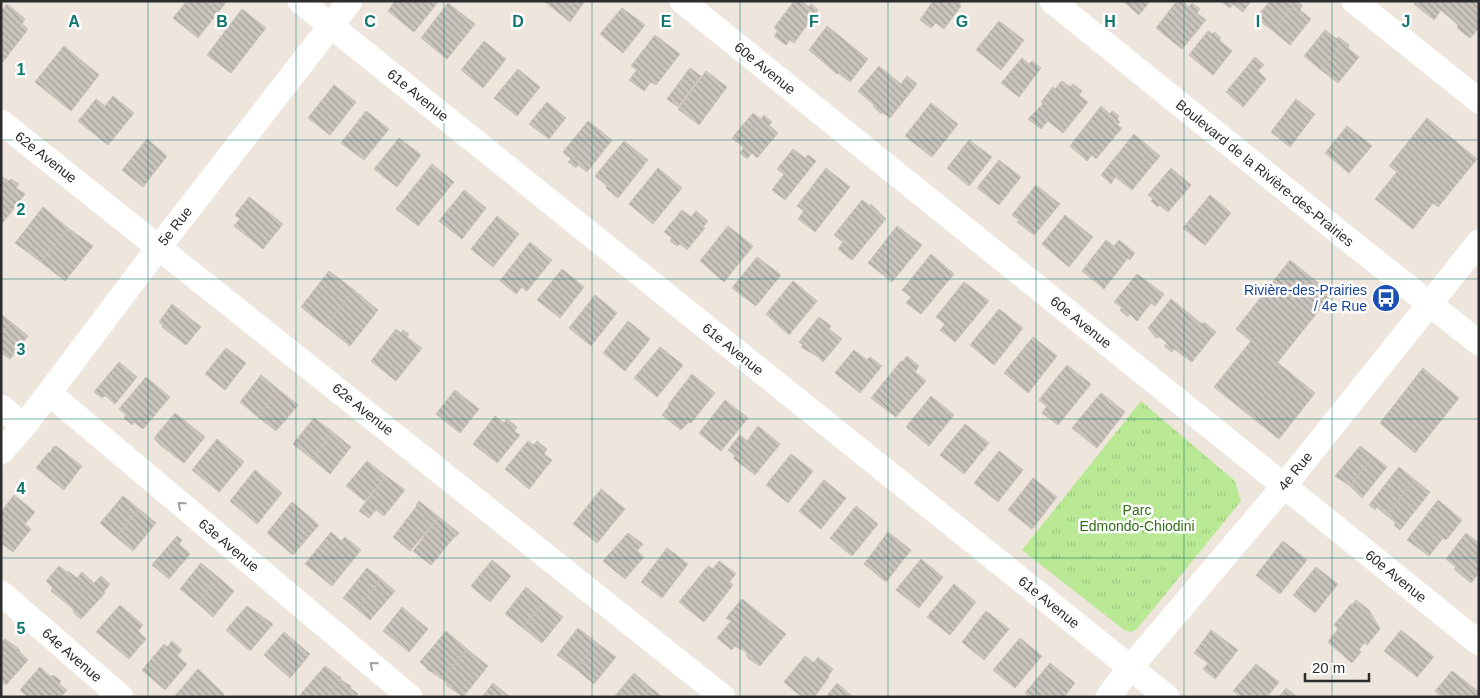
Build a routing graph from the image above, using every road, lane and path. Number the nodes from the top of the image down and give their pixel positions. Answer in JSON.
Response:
{"nodes":[{"id":1,"x":300,"y":1,"type":"edge"},
{"id":2,"x":350,"y":1,"type":"edge"},
{"id":3,"x":682,"y":1,"type":"edge"},
{"id":4,"x":1052,"y":1,"type":"edge"},
{"id":5,"x":1354,"y":1,"type":"edge"},
{"id":6,"x":331,"y":26,"type":"junction"},
{"id":7,"x":1479,"y":101,"type":"edge"},
{"id":8,"x":1,"y":122,"type":"edge"},
{"id":9,"x":1479,"y":242,"type":"edge"},
{"id":10,"x":159,"y":246,"type":"junction"},
{"id":11,"x":1429,"y":303,"type":"junction"},
{"id":12,"x":1479,"y":343,"type":"edge"},
{"id":13,"x":48,"y":393,"type":"junction"},
{"id":14,"x":1,"y":407,"type":"edge"},
{"id":15,"x":24,"y":426,"type":"junction"},
{"id":16,"x":1,"y":452,"type":"edge"},
{"id":17,"x":1284,"y":486,"type":"junction"},
{"id":18,"x":1,"y":593,"type":"edge"},
{"id":19,"x":1479,"y":643,"type":"edge"},
{"id":20,"x":1130,"y":668,"type":"junction"},
{"id":21,"x":121,"y":697,"type":"edge"},
{"id":22,"x":410,"y":697,"type":"edge"},
{"id":23,"x":723,"y":697,"type":"edge"},
{"id":24,"x":1108,"y":697,"type":"edge"},
{"id":25,"x":1167,"y":697,"type":"edge"}],
"edges":[{"from":1,"to":6,"type":"street","name":"61e Avenue"},
{"from":2,"to":6,"type":"street","name":"5e Rue"},
{"from":3,"to":17,"type":"street","name":"60e Avenue"},
{"from":4,"to":11,"type":"street","name":"Boulevard de la Rivière-des-Prairies"},
{"from":5,"to":7,"type":"street"},
{"from":6,"to":10,"type":"street","name":"5e Rue"},
{"from":6,"to":20,"type":"street","name":"61e Avenue"},
{"from":8,"to":10,"type":"street","name":"62e Avenue"},
{"from":9,"to":11,"type":"street","name":"4e Rue"},
{"from":10,"to":13,"type":"street","name":"5e Rue"},
{"from":10,"to":23,"type":"street","name":"62e Avenue"},
{"from":11,"to":12,"type":"street","name":"Boulevard de la Rivière-des-Prairies"},
{"from":11,"to":17,"type":"street","name":"4e Rue"},
{"from":13,"to":15,"type":"street","name":"5e Rue"},
{"from":22,"to":13,"type":"street","name":"63e Avenue","one_way":true},
{"from":14,"to":15,"type":"street"},
{"from":15,"to":16,"type":"street","name":"5e Rue"},
{"from":17,"to":19,"type":"street","name":"60e Avenue"},
{"from":17,"to":20,"type":"street","name":"4e Rue"},
{"from":18,"to":21,"type":"street","name":"64e Avenue"},
{"from":20,"to":24,"type":"street","name":"4e Rue"},
{"from":20,"to":25,"type":"street","name":"61e Avenue"}]}
